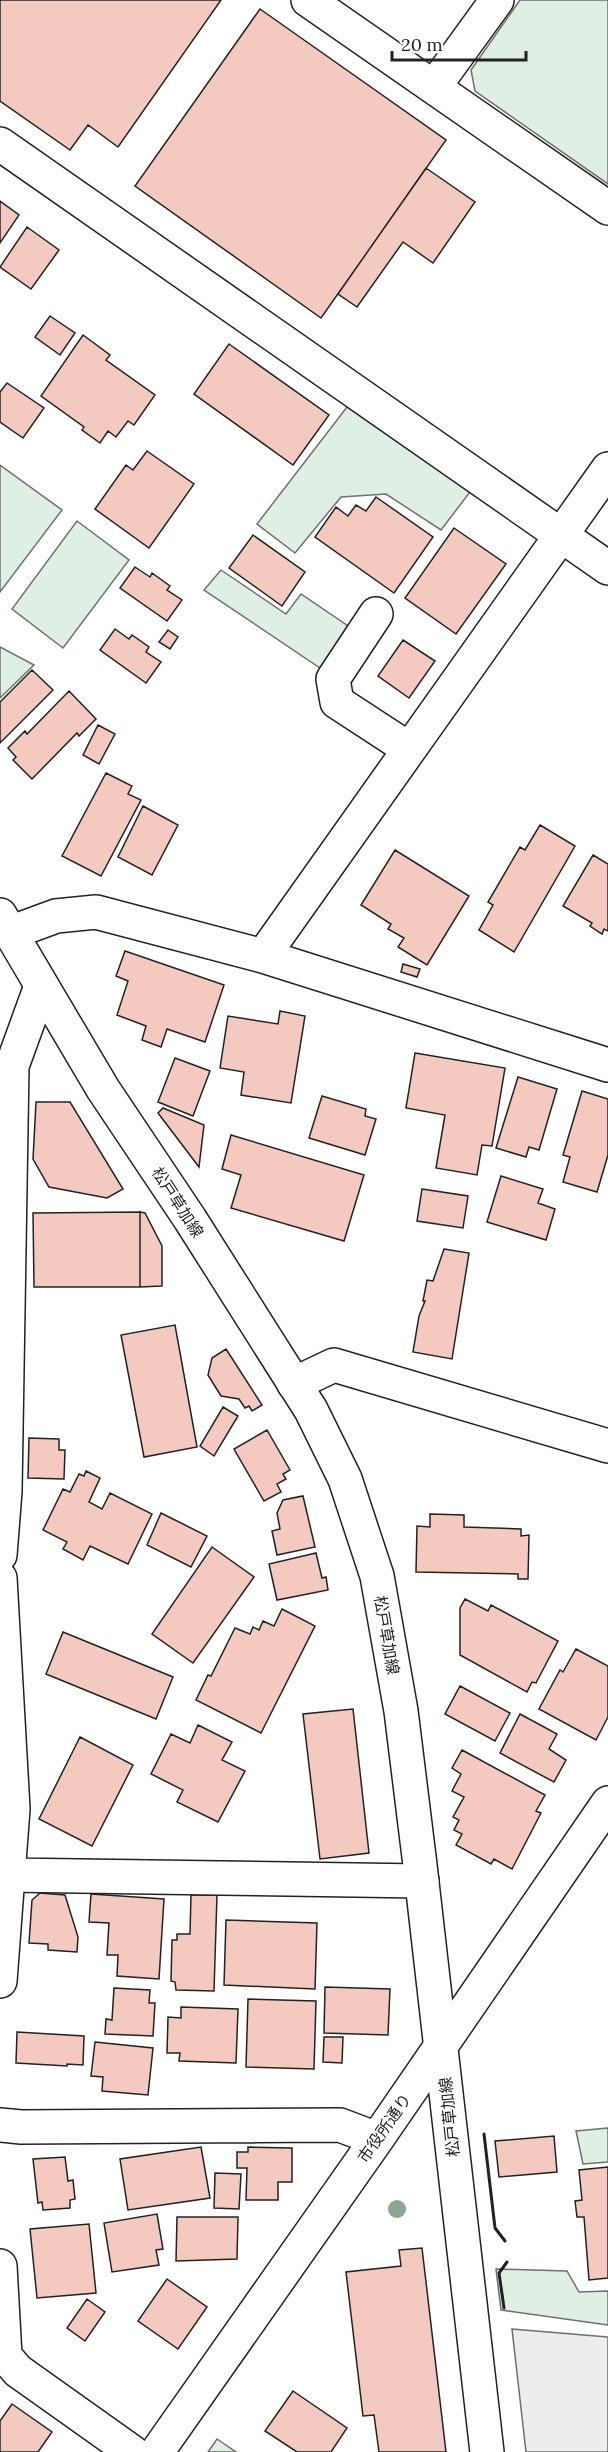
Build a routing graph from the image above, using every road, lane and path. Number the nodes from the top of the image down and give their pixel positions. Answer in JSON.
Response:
{"nodes":[{"id":1,"x":308,"y":0,"type":"edge"},
{"id":2,"x":496,"y":0,"type":"edge"},
{"id":3,"x":434,"y":87,"type":"junction"},
{"id":4,"x":0,"y":144,"type":"edge"},
{"id":5,"x":608,"y":208,"type":"edge"},
{"id":6,"x":608,"y":469,"type":"edge"},
{"id":7,"x":561,"y":535,"type":"junction"},
{"id":8,"x":608,"y":568,"type":"edge"},
{"id":9,"x":376,"y":614,"type":"dead end"},
{"id":10,"x":409,"y":749,"type":"junction"},
{"id":11,"x":5,"y":924,"type":"edge"},
{"id":12,"x":263,"y":956,"type":"junction"},
{"id":13,"x":41,"y":986,"type":"junction"},
{"id":14,"x":608,"y":1065,"type":"edge"},
{"id":15,"x":5,"y":1240,"type":"edge"},
{"id":16,"x":294,"y":1384,"type":"junction"},
{"id":17,"x":608,"y":1446,"type":"edge"},
{"id":18,"x":2,"y":1491,"type":"edge"},
{"id":19,"x":0,"y":1576,"type":"edge"},
{"id":20,"x":608,"y":1803,"type":"edge"},
{"id":21,"x":9,"y":1875,"type":"junction"},
{"id":22,"x":422,"y":1881,"type":"junction"},
{"id":23,"x":1,"y":1964,"type":"edge"},
{"id":24,"x":442,"y":2046,"type":"junction"},
{"id":25,"x":0,"y":2125,"type":"edge"},
{"id":26,"x":377,"y":2139,"type":"junction"},
{"id":27,"x":0,"y":2266,"type":"edge"},
{"id":28,"x":132,"y":2452,"type":"edge"},
{"id":29,"x":157,"y":2452,"type":"edge"},
{"id":30,"x":487,"y":2452,"type":"edge"}],
"edges":[{"from":1,"to":3,"type":"street"},
{"from":2,"to":3,"type":"street"},
{"from":3,"to":5,"type":"street"},
{"from":4,"to":7,"type":"street"},
{"from":6,"to":7,"type":"street"},
{"from":7,"to":8,"type":"street"},
{"from":7,"to":10,"type":"street"},
{"from":9,"to":10,"type":"street"},
{"from":10,"to":12,"type":"street"},
{"from":11,"to":12,"type":"street"},
{"from":11,"to":13,"type":"street","name":"松戸草加線"},
{"from":12,"to":14,"type":"street"},
{"from":13,"to":15,"type":"street"},
{"from":13,"to":16,"type":"street","name":"松戸草加線"},
{"from":15,"to":18,"type":"street"},
{"from":16,"to":17,"type":"street"},
{"from":16,"to":22,"type":"street","name":"松戸草加線"},
{"from":18,"to":19,"type":"street"},
{"from":19,"to":21,"type":"street"},
{"from":20,"to":24,"type":"street","name":"市役所通り"},
{"from":21,"to":22,"type":"street"},
{"from":21,"to":23,"type":"street"},
{"from":22,"to":24,"type":"street","name":"松戸草加線"},
{"from":24,"to":26,"type":"street","name":"市役所通り"},
{"from":24,"to":30,"type":"street","name":"松戸草加線"},
{"from":25,"to":26,"type":"street"},
{"from":26,"to":29,"type":"street","name":"市役所通り"},
{"from":27,"to":28,"type":"street"}]}
